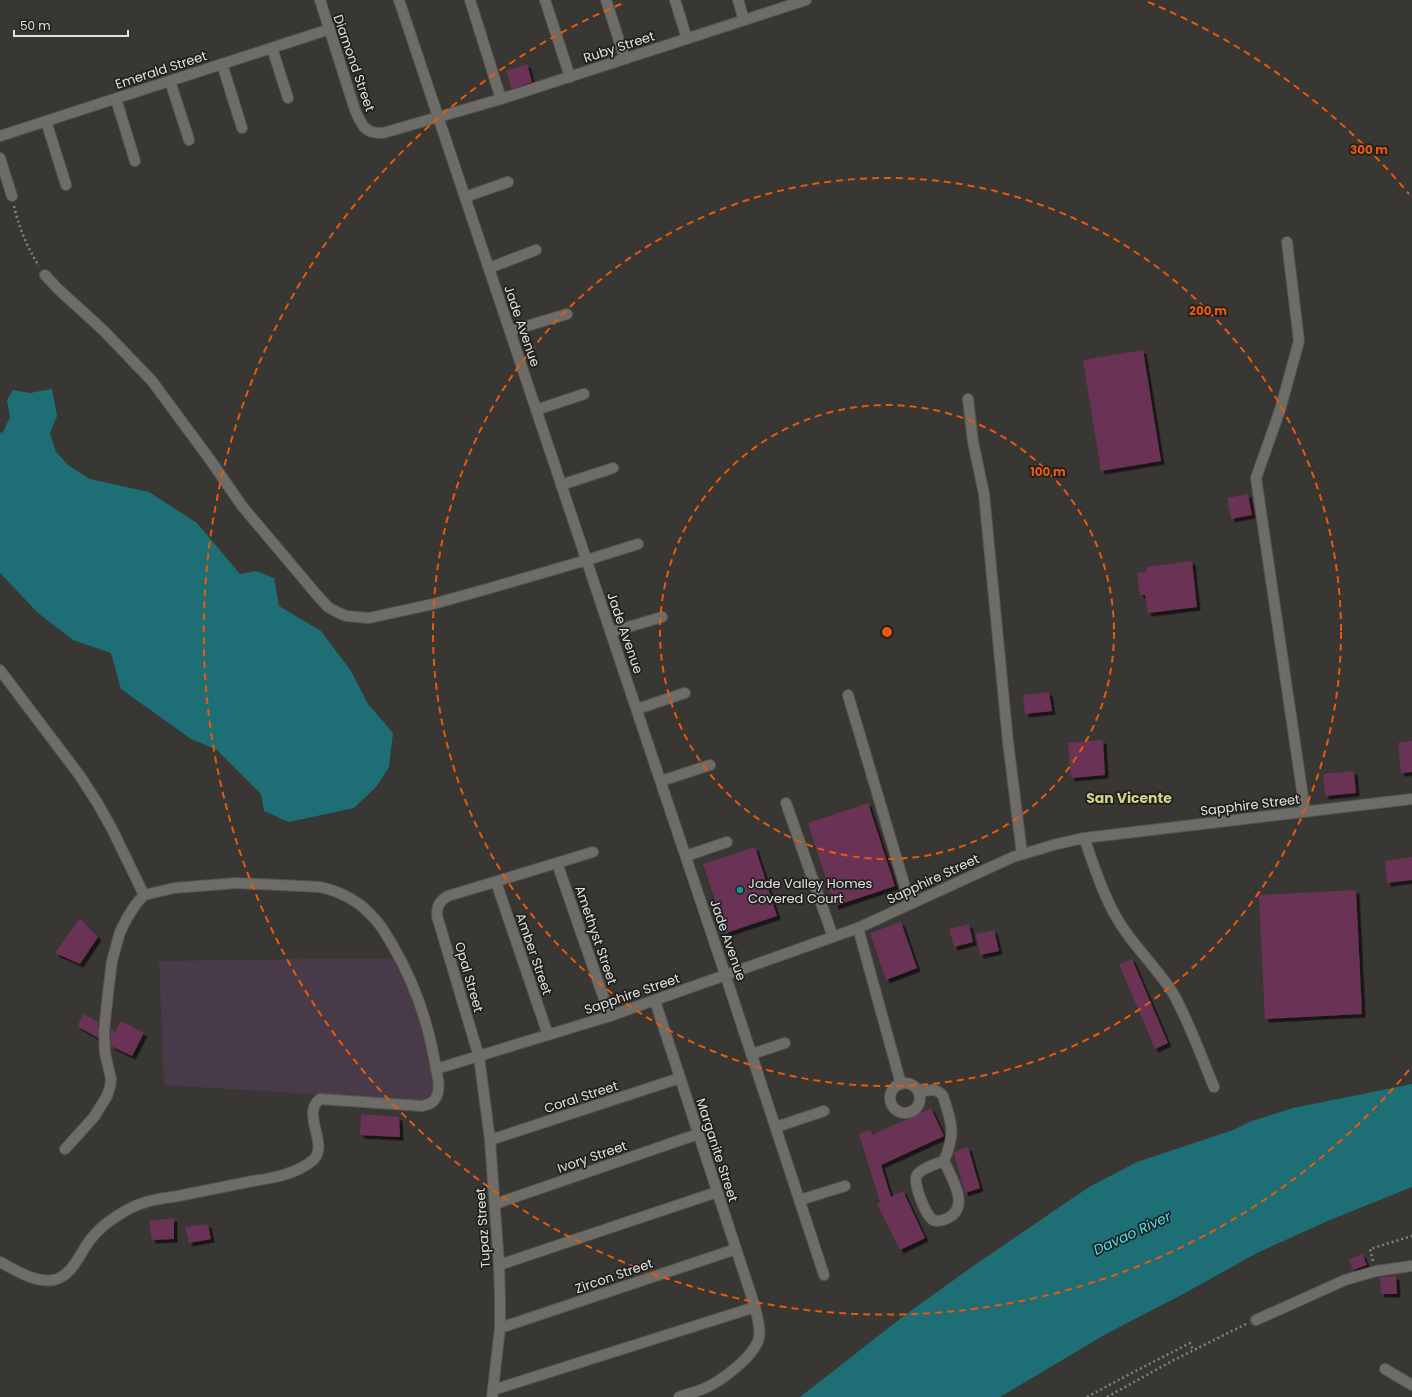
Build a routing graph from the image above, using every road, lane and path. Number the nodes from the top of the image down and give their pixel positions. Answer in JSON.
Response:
{"nodes":[{"id":1,"x":320,"y":0,"type":"edge"},
{"id":2,"x":399,"y":0,"type":"edge"},
{"id":3,"x":470,"y":0,"type":"edge"},
{"id":4,"x":545,"y":0,"type":"edge"},
{"id":5,"x":606,"y":0,"type":"edge"},
{"id":6,"x":674,"y":0,"type":"edge"},
{"id":7,"x":738,"y":0,"type":"edge"},
{"id":8,"x":805,"y":0,"type":"edge"},
{"id":9,"x":744,"y":20,"type":"junction"},
{"id":10,"x":330,"y":29,"type":"junction"},
{"id":11,"x":687,"y":39,"type":"junction"},
{"id":12,"x":272,"y":48,"type":"junction"},
{"id":13,"x":625,"y":59,"type":"junction"},
{"id":14,"x":222,"y":64,"type":"junction"},
{"id":15,"x":570,"y":77,"type":"junction"},
{"id":16,"x":170,"y":81,"type":"junction"},
{"id":17,"x":288,"y":98,"type":"dead end"},
{"id":18,"x":116,"y":99,"type":"junction"},
{"id":19,"x":501,"y":99,"type":"junction"},
{"id":20,"x":438,"y":117,"type":"junction"},
{"id":21,"x":46,"y":121,"type":"junction"},
{"id":22,"x":242,"y":128,"type":"dead end"},
{"id":23,"x":0,"y":136,"type":"edge"},
{"id":24,"x":189,"y":140,"type":"dead end"},
{"id":25,"x":0,"y":158,"type":"edge"},
{"id":26,"x":135,"y":161,"type":"dead end"},
{"id":27,"x":508,"y":182,"type":"dead end"},
{"id":28,"x":66,"y":185,"type":"dead end"},
{"id":29,"x":12,"y":196,"type":"joint"},
{"id":30,"x":465,"y":197,"type":"junction"},
{"id":31,"x":1287,"y":242,"type":"dead end"},
{"id":32,"x":536,"y":250,"type":"dead end"},
{"id":33,"x":489,"y":268,"type":"junction"},
{"id":34,"x":45,"y":274,"type":"joint"},
{"id":35,"x":567,"y":314,"type":"dead end"},
{"id":36,"x":510,"y":332,"type":"junction"},
{"id":37,"x":584,"y":394,"type":"dead end"},
{"id":38,"x":968,"y":399,"type":"dead end"},
{"id":39,"x":536,"y":410,"type":"junction"},
{"id":40,"x":613,"y":468,"type":"dead end"},
{"id":41,"x":561,"y":485,"type":"junction"},
{"id":42,"x":638,"y":544,"type":"dead end"},
{"id":43,"x":587,"y":560,"type":"junction"},
{"id":44,"x":662,"y":617,"type":"dead end"},
{"id":45,"x":611,"y":632,"type":"junction"},
{"id":46,"x":0,"y":670,"type":"edge"},
{"id":47,"x":685,"y":693,"type":"dead end"},
{"id":48,"x":848,"y":695,"type":"dead end"},
{"id":49,"x":637,"y":709,"type":"junction"},
{"id":50,"x":710,"y":765,"type":"dead end"},
{"id":51,"x":661,"y":782,"type":"junction"},
{"id":52,"x":1412,"y":799,"type":"edge"},
{"id":53,"x":786,"y":803,"type":"dead end"},
{"id":54,"x":1305,"y":811,"type":"junction"},
{"id":55,"x":1084,"y":838,"type":"junction"},
{"id":56,"x":727,"y":842,"type":"dead end"},
{"id":57,"x":593,"y":852,"type":"dead end"},
{"id":58,"x":1022,"y":854,"type":"junction"},
{"id":59,"x":686,"y":856,"type":"junction"},
{"id":60,"x":557,"y":863,"type":"junction"},
{"id":61,"x":496,"y":882,"type":"junction"},
{"id":62,"x":144,"y":895,"type":"junction"},
{"id":63,"x":910,"y":904,"type":"junction"},
{"id":64,"x":858,"y":928,"type":"junction"},
{"id":65,"x":833,"y":937,"type":"junction"},
{"id":66,"x":726,"y":974,"type":"junction"},
{"id":67,"x":654,"y":1001,"type":"junction"},
{"id":68,"x":610,"y":1016,"type":"junction"},
{"id":69,"x":548,"y":1035,"type":"junction"},
{"id":70,"x":785,"y":1043,"type":"dead end"},
{"id":71,"x":752,"y":1054,"type":"junction"},
{"id":72,"x":479,"y":1057,"type":"junction"},
{"id":73,"x":436,"y":1069,"type":"junction"},
{"id":74,"x":680,"y":1078,"type":"junction"},
{"id":75,"x":901,"y":1084,"type":"junction"},
{"id":76,"x":1214,"y":1087,"type":"dead end"},
{"id":77,"x":919,"y":1093,"type":"junction"},
{"id":78,"x":824,"y":1111,"type":"dead end"},
{"id":79,"x":776,"y":1127,"type":"junction"},
{"id":80,"x":698,"y":1134,"type":"junction"},
{"id":81,"x":490,"y":1140,"type":"junction"},
{"id":82,"x":65,"y":1149,"type":"dead end"},
{"id":83,"x":944,"y":1161,"type":"junction"},
{"id":84,"x":845,"y":1186,"type":"dead end"},
{"id":85,"x":717,"y":1192,"type":"junction"},
{"id":86,"x":800,"y":1200,"type":"junction"},
{"id":87,"x":495,"y":1204,"type":"junction"},
{"id":88,"x":1412,"y":1236,"type":"edge"},
{"id":89,"x":736,"y":1249,"type":"junction"},
{"id":90,"x":1370,"y":1249,"type":"dead end"},
{"id":91,"x":0,"y":1262,"type":"edge"},
{"id":92,"x":499,"y":1266,"type":"junction"},
{"id":93,"x":1412,"y":1266,"type":"edge"},
{"id":94,"x":824,"y":1275,"type":"dead end"},
{"id":95,"x":755,"y":1307,"type":"junction"},
{"id":96,"x":1256,"y":1320,"type":"joint"},
{"id":97,"x":500,"y":1328,"type":"junction"},
{"id":98,"x":1193,"y":1350,"type":"junction"},
{"id":99,"x":1386,"y":1369,"type":"dead end"},
{"id":100,"x":1412,"y":1385,"type":"edge"},
{"id":101,"x":492,"y":1394,"type":"edge"},
{"id":102,"x":679,"y":1397,"type":"edge"},
{"id":103,"x":1087,"y":1397,"type":"edge"},
{"id":104,"x":1107,"y":1397,"type":"edge"}],
"edges":[{"from":1,"to":10,"type":"street","name":"Diamond Street"},
{"from":2,"to":20,"type":"street","name":"Jade Avenue"},
{"from":3,"to":19,"type":"street"},
{"from":4,"to":15,"type":"street"},
{"from":5,"to":13,"type":"street"},
{"from":6,"to":11,"type":"street"},
{"from":7,"to":9,"type":"street"},
{"from":8,"to":9,"type":"street","name":"Ruby Street"},
{"from":9,"to":11,"type":"street","name":"Ruby Street"},
{"from":10,"to":12,"type":"street","name":"Emerald Street"},
{"from":10,"to":20,"type":"street","name":"Diamond Street"},
{"from":11,"to":13,"type":"street","name":"Ruby Street"},
{"from":12,"to":14,"type":"street","name":"Emerald Street"},
{"from":12,"to":17,"type":"street"},
{"from":13,"to":15,"type":"street","name":"Ruby Street"},
{"from":14,"to":16,"type":"street","name":"Emerald Street"},
{"from":14,"to":22,"type":"street"},
{"from":15,"to":19,"type":"street","name":"Ruby Street"},
{"from":16,"to":18,"type":"street","name":"Emerald Street"},
{"from":16,"to":24,"type":"street"},
{"from":18,"to":21,"type":"street","name":"Emerald Street"},
{"from":18,"to":26,"type":"street"},
{"from":19,"to":20,"type":"street","name":"Ruby Street"},
{"from":20,"to":30,"type":"street","name":"Jade Avenue"},
{"from":21,"to":23,"type":"street","name":"Emerald Street"},
{"from":21,"to":28,"type":"street"},
{"from":25,"to":29,"type":"street"},
{"from":27,"to":30,"type":"street"},
{"from":29,"to":34,"type":"path"},
{"from":30,"to":33,"type":"street","name":"Jade Avenue"},
{"from":31,"to":54,"type":"street"},
{"from":32,"to":33,"type":"street"},
{"from":33,"to":36,"type":"street","name":"Jade Avenue"},
{"from":34,"to":43,"type":"street"},
{"from":35,"to":36,"type":"street"},
{"from":36,"to":39,"type":"street","name":"Jade Avenue"},
{"from":37,"to":39,"type":"street"},
{"from":38,"to":58,"type":"street"},
{"from":39,"to":41,"type":"street","name":"Jade Avenue"},
{"from":40,"to":41,"type":"street"},
{"from":41,"to":43,"type":"street","name":"Jade Avenue"},
{"from":42,"to":43,"type":"street"},
{"from":43,"to":45,"type":"street","name":"Jade Avenue"},
{"from":44,"to":45,"type":"street"},
{"from":45,"to":49,"type":"street","name":"Jade Avenue"},
{"from":46,"to":62,"type":"street"},
{"from":47,"to":49,"type":"street"},
{"from":48,"to":63,"type":"street"},
{"from":49,"to":51,"type":"street","name":"Jade Avenue"},
{"from":50,"to":51,"type":"street"},
{"from":51,"to":59,"type":"street","name":"Jade Avenue"},
{"from":52,"to":54,"type":"street","name":"Sapphire Street"},
{"from":53,"to":65,"type":"street"},
{"from":54,"to":55,"type":"street","name":"Sapphire Street"},
{"from":55,"to":58,"type":"street","name":"Sapphire Street"},
{"from":55,"to":76,"type":"street"},
{"from":56,"to":59,"type":"street"},
{"from":57,"to":60,"type":"street"},
{"from":58,"to":63,"type":"street","name":"Sapphire Street"},
{"from":59,"to":66,"type":"street","name":"Jade Avenue"},
{"from":60,"to":61,"type":"street"},
{"from":60,"to":68,"type":"street","name":"Amethyst Street"},
{"from":61,"to":69,"type":"street","name":"Amber Street"},
{"from":61,"to":72,"type":"street","name":"Opal Street"},
{"from":62,"to":73,"type":"street"},
{"from":62,"to":82,"type":"street"},
{"from":63,"to":64,"type":"street","name":"Sapphire Street"},
{"from":64,"to":65,"type":"street","name":"Sapphire Street"},
{"from":64,"to":75,"type":"street"},
{"from":65,"to":66,"type":"street","name":"Sapphire Street"},
{"from":66,"to":67,"type":"street","name":"Sapphire Street"},
{"from":66,"to":71,"type":"street","name":"Jade Avenue"},
{"from":67,"to":68,"type":"street","name":"Sapphire Street"},
{"from":67,"to":74,"type":"street","name":"Marganite Street"},
{"from":68,"to":69,"type":"street","name":"Sapphire Street"},
{"from":69,"to":72,"type":"street","name":"Sapphire Street"},
{"from":70,"to":71,"type":"street"},
{"from":71,"to":79,"type":"street","name":"Jade Avenue"},
{"from":72,"to":73,"type":"street","name":"Sapphire Street"},
{"from":72,"to":81,"type":"street","name":"Tupaz Street"},
{"from":73,"to":91,"type":"street"},
{"from":74,"to":80,"type":"street","name":"Marganite Street"},
{"from":74,"to":81,"type":"street","name":"Coral Street"},
{"from":75,"to":77,"type":"street"},
{"from":75,"to":77,"type":"street"},
{"from":77,"to":83,"type":"street"},
{"from":78,"to":79,"type":"street"},
{"from":79,"to":86,"type":"street","name":"Jade Avenue"},
{"from":80,"to":85,"type":"street","name":"Marganite Street"},
{"from":80,"to":87,"type":"street","name":"Ivory Street"},
{"from":81,"to":87,"type":"street","name":"Tupaz Street"},
{"from":83,"to":83,"type":"street"},
{"from":84,"to":86,"type":"street"},
{"from":85,"to":89,"type":"street","name":"Marganite Street"},
{"from":85,"to":92,"type":"street"},
{"from":86,"to":94,"type":"street","name":"Jade Avenue"},
{"from":87,"to":92,"type":"street","name":"Tupaz Street"},
{"from":88,"to":90,"type":"path"},
{"from":89,"to":95,"type":"street","name":"Marganite Street"},
{"from":89,"to":97,"type":"street","name":"Zircon Street"},
{"from":92,"to":97,"type":"street","name":"Tupaz Street"},
{"from":93,"to":96,"type":"street"},
{"from":95,"to":101,"type":"street"},
{"from":95,"to":102,"type":"street","name":"Marganite Street"},
{"from":96,"to":98,"type":"path"},
{"from":97,"to":101,"type":"street","name":"Tupaz Street"},
{"from":98,"to":103,"type":"path"},
{"from":98,"to":104,"type":"path"},
{"from":99,"to":100,"type":"street"}]}
